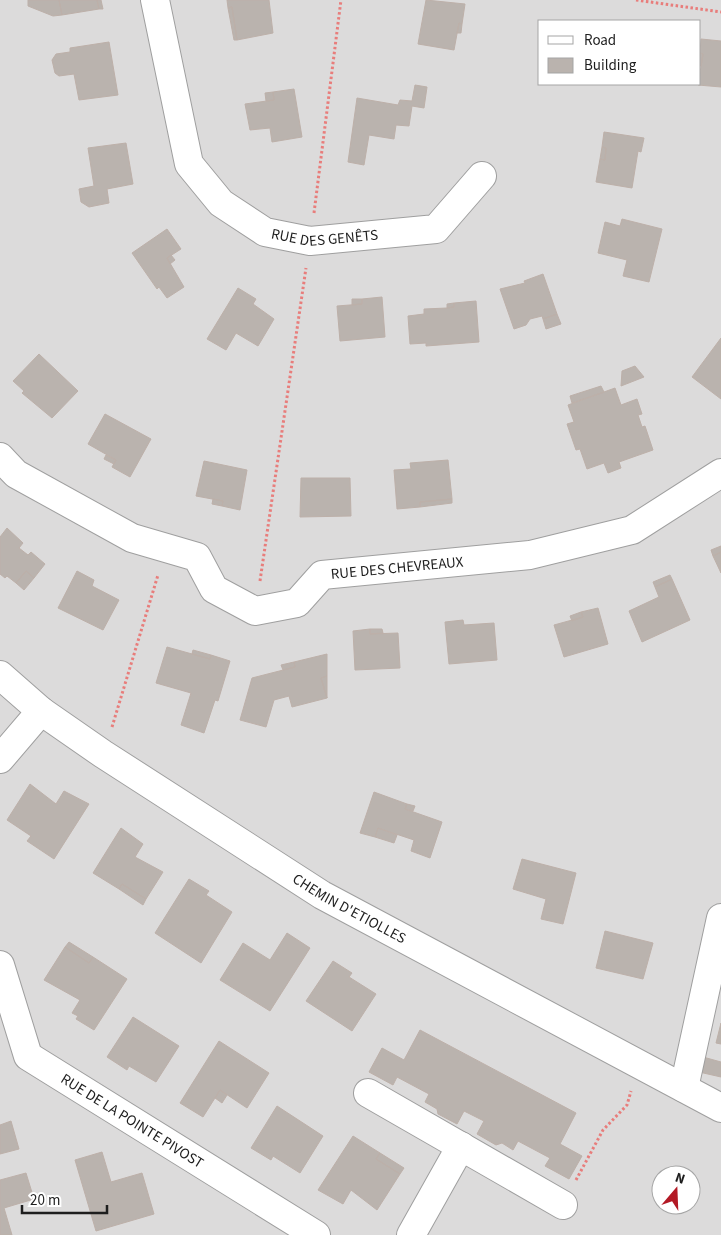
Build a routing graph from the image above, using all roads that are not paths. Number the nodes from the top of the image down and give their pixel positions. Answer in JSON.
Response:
{"nodes":[{"id":1,"x":155,"y":0,"type":"edge"},
{"id":2,"x":482,"y":176,"type":"dead end"},
{"id":3,"x":0,"y":457,"type":"edge"},
{"id":4,"x":721,"y":473,"type":"edge"},
{"id":5,"x":0,"y":675,"type":"edge"},
{"id":6,"x":40,"y":711,"type":"junction"},
{"id":7,"x":0,"y":759,"type":"edge"},
{"id":8,"x":721,"y":918,"type":"edge"},
{"id":9,"x":0,"y":965,"type":"edge"},
{"id":10,"x":684,"y":1088,"type":"junction"},
{"id":11,"x":368,"y":1093,"type":"dead end"},
{"id":12,"x":721,"y":1108,"type":"edge"},
{"id":13,"x":461,"y":1146,"type":"junction"},
{"id":14,"x":563,"y":1204,"type":"road end"},
{"id":15,"x":316,"y":1235,"type":"edge"},
{"id":16,"x":411,"y":1235,"type":"edge"}],
"edges":[{"from":1,"to":2,"type":"street","name":"RUE DES GENÊTS"},
{"from":3,"to":4,"type":"street","name":"RUE DES CHEVREAUX"},
{"from":5,"to":6,"type":"street","name":"CHEMIN D'ETIOLLES"},
{"from":6,"to":7,"type":"street"},
{"from":6,"to":10,"type":"street","name":"CHEMIN D'ETIOLLES"},
{"from":8,"to":10,"type":"street"},
{"from":9,"to":15,"type":"street","name":"RUE DE LA POINTE PIVOST"},
{"from":10,"to":12,"type":"street","name":"CHEMIN D'ETIOLLES"},
{"from":11,"to":13,"type":"street"},
{"from":13,"to":14,"type":"street"},
{"from":13,"to":16,"type":"street"}]}
